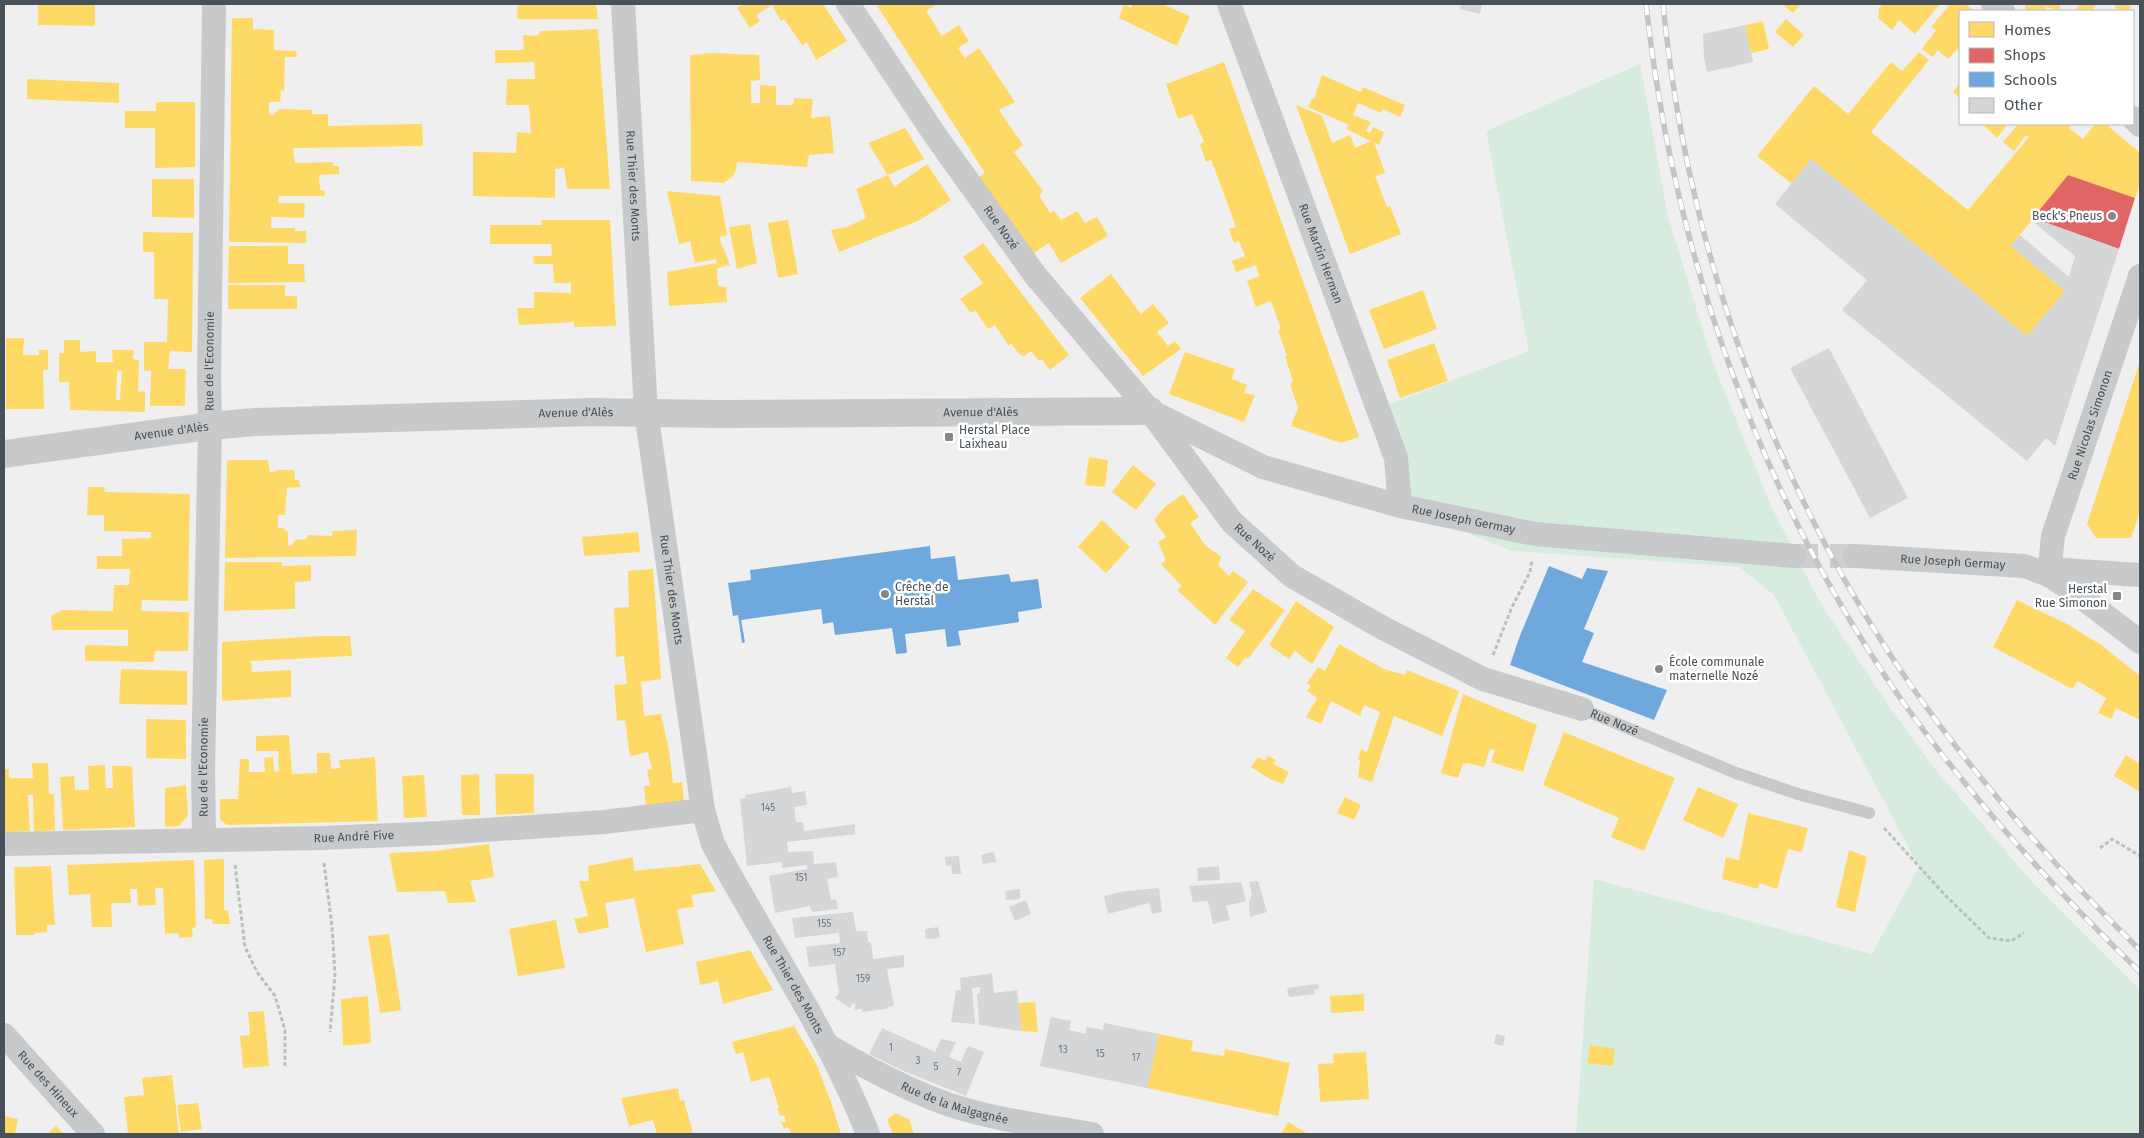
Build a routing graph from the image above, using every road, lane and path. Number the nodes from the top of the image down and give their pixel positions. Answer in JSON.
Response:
{"nodes":[{"id":1,"x":214,"y":4,"type":"edge"},
{"id":2,"x":623,"y":4,"type":"edge"},
{"id":3,"x":848,"y":4,"type":"edge"},
{"id":4,"x":1230,"y":4,"type":"edge"},
{"id":5,"x":2140,"y":276,"type":"edge"},
{"id":6,"x":646,"y":411,"type":"junction"},
{"id":7,"x":1150,"y":411,"type":"junction"},
{"id":8,"x":210,"y":426,"type":"junction"},
{"id":9,"x":4,"y":454,"type":"edge"},
{"id":10,"x":1400,"y":506,"type":"junction"},
{"id":11,"x":1535,"y":534,"type":"junction"},
{"id":12,"x":1794,"y":556,"type":"tunnel mouth"},
{"id":13,"x":1856,"y":556,"type":"tunnel mouth"},
{"id":14,"x":2140,"y":574,"type":"edge"},
{"id":15,"x":2049,"y":575,"type":"junction"},
{"id":16,"x":2140,"y":642,"type":"edge"},
{"id":17,"x":1483,"y":679,"type":"junction"},
{"id":18,"x":1582,"y":709,"type":"joint"},
{"id":19,"x":703,"y":810,"type":"junction"},
{"id":20,"x":1869,"y":813,"type":"joint"},
{"id":21,"x":322,"y":838,"type":"junction"},
{"id":22,"x":204,"y":839,"type":"junction"},
{"id":23,"x":235,"y":840,"type":"junction"},
{"id":24,"x":4,"y":844,"type":"edge"},
{"id":25,"x":2100,"y":848,"type":"dead end"},
{"id":26,"x":2140,"y":856,"type":"edge"},
{"id":27,"x":2024,"y":933,"type":"dead end"},
{"id":28,"x":330,"y":1032,"type":"dead end"},
{"id":29,"x":4,"y":1035,"type":"edge"},
{"id":30,"x":827,"y":1045,"type":"junction"},
{"id":31,"x":285,"y":1066,"type":"dead end"},
{"id":32,"x":92,"y":1134,"type":"edge"},
{"id":33,"x":868,"y":1134,"type":"edge"},
{"id":34,"x":1092,"y":1134,"type":"edge"}],
"edges":[{"from":1,"to":8,"type":"street","name":"Rue de l'Economie"},
{"from":2,"to":6,"type":"street","name":"Rue Thier des Monts"},
{"from":3,"to":7,"type":"street","name":"Rue Nozé"},
{"from":4,"to":10,"type":"street","name":"Rue Martin Herman"},
{"from":5,"to":15,"type":"street","name":"Rue Nicolas Simonon"},
{"from":6,"to":7,"type":"street","name":"Avenue d'Alès"},
{"from":6,"to":8,"type":"street","name":"Avenue d'Alès"},
{"from":6,"to":19,"type":"street","name":"Rue Thier des Monts"},
{"from":7,"to":10,"type":"street","name":"Rue Joseph Germay"},
{"from":7,"to":17,"type":"street","name":"Rue Nozé"},
{"from":8,"to":9,"type":"street","name":"Avenue d'Alès"},
{"from":8,"to":22,"type":"street","name":"Rue de l'Economie"},
{"from":10,"to":11,"type":"street","name":"Rue Joseph Germay"},
{"from":11,"to":12,"type":"street","name":"Rue Joseph Germay"},
{"from":11,"to":17,"type":"path"},
{"from":13,"to":15,"type":"street","name":"Rue Joseph Germay"},
{"from":14,"to":15,"type":"street"},
{"from":15,"to":16,"type":"street","name":"Rue Joseph Germay"},
{"from":17,"to":18,"type":"street","name":"Rue Nozé"},
{"from":18,"to":20,"type":"lane","name":"Rue Nozé"},
{"from":19,"to":21,"type":"street","name":"Rue André Five"},
{"from":19,"to":30,"type":"street","name":"Rue Thier des Monts"},
{"from":20,"to":27,"type":"path"},
{"from":21,"to":23,"type":"street","name":"Rue André Five"},
{"from":21,"to":28,"type":"path"},
{"from":22,"to":23,"type":"street","name":"Rue André Five"},
{"from":22,"to":24,"type":"street","name":"Rue André Five"},
{"from":23,"to":31,"type":"path"},
{"from":25,"to":26,"type":"path"},
{"from":29,"to":32,"type":"street","name":"Rue des Hineux"},
{"from":30,"to":33,"type":"street","name":"Rue Thier des Monts"},
{"from":30,"to":34,"type":"street","name":"Rue de la Malgagnée"}]}
